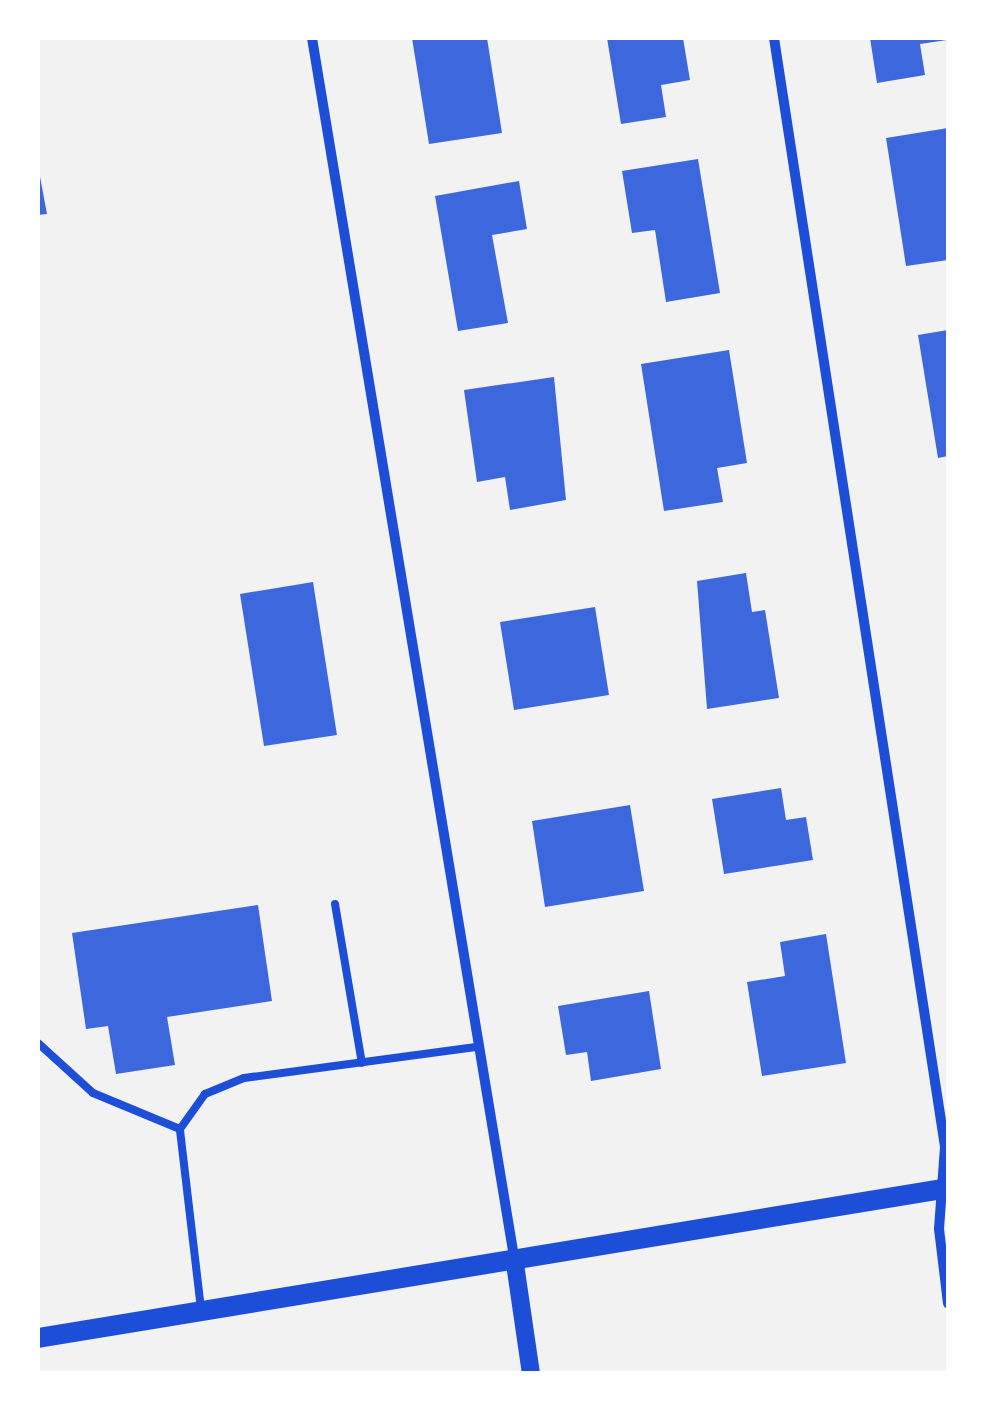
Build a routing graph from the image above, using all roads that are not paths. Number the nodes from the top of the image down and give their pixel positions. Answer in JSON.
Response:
{"nodes":[{"id":1,"x":312,"y":38,"type":"edge"},
{"id":2,"x":774,"y":38,"type":"edge"},
{"id":3,"x":335,"y":904,"type":"dead end"},
{"id":4,"x":38,"y":1043,"type":"edge"},
{"id":5,"x":476,"y":1048,"type":"junction"},
{"id":6,"x":362,"y":1062,"type":"junction"},
{"id":7,"x":180,"y":1128,"type":"junction"},
{"id":8,"x":946,"y":1189,"type":"edge"},
{"id":9,"x":515,"y":1264,"type":"junction"},
{"id":10,"x":948,"y":1303,"type":"edge"},
{"id":11,"x":201,"y":1311,"type":"junction"},
{"id":12,"x":38,"y":1338,"type":"edge"},
{"id":13,"x":531,"y":1374,"type":"edge"}],
"edges":[{"from":1,"to":5,"type":"street"},
{"from":2,"to":8,"type":"street"},
{"from":3,"to":6,"type":"lane"},
{"from":4,"to":7,"type":"lane"},
{"from":5,"to":6,"type":"lane"},
{"from":5,"to":9,"type":"street"},
{"from":6,"to":7,"type":"lane"},
{"from":7,"to":11,"type":"lane"},
{"from":8,"to":9,"type":"main road"},
{"from":8,"to":10,"type":"street"},
{"from":9,"to":11,"type":"main road"},
{"from":9,"to":13,"type":"street"},
{"from":11,"to":12,"type":"main road"}]}
